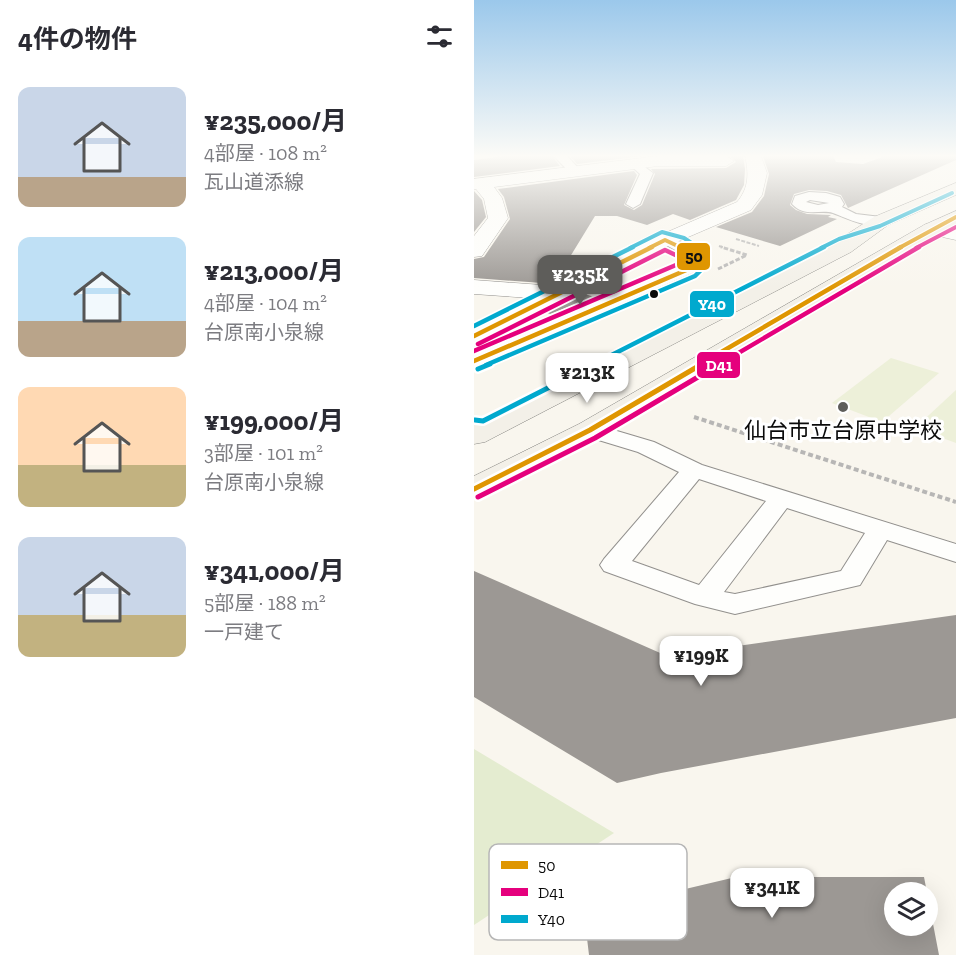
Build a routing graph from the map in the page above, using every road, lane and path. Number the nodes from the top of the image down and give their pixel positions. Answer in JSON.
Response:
{"nodes":[{"id":1,"x":494,"y":201,"type":"edge"},
{"id":2,"x":635,"y":201,"type":"edge"},
{"id":3,"x":748,"y":201,"type":"edge"},
{"id":4,"x":927,"y":201,"type":"edge"},
{"id":5,"x":956,"y":201,"type":"edge"},
{"id":6,"x":633,"y":204,"type":"dead end"},
{"id":7,"x":832,"y":207,"type":"dead end"},
{"id":8,"x":498,"y":218,"type":"junction"},
{"id":9,"x":881,"y":221,"type":"junction"},
{"id":10,"x":474,"y":222,"type":"edge"},
{"id":11,"x":948,"y":222,"type":"edge"},
{"id":12,"x":736,"y":238,"type":"dead end"},
{"id":13,"x":665,"y":240,"type":"junction"},
{"id":14,"x":759,"y":246,"type":"dead end"},
{"id":15,"x":843,"y":247,"type":"junction"},
{"id":16,"x":474,"y":251,"type":"edge"},
{"id":17,"x":474,"y":286,"type":"edge"},
{"id":18,"x":559,"y":293,"type":"junction"},
{"id":19,"x":474,"y":336,"type":"edge"},
{"id":20,"x":474,"y":361,"type":"edge"},
{"id":21,"x":694,"y":417,"type":"dead end"},
{"id":22,"x":590,"y":430,"type":"junction"},
{"id":23,"x":478,"y":431,"type":"edge"},
{"id":24,"x":694,"y":470,"type":"junction"},
{"id":25,"x":474,"y":489,"type":"edge"},
{"id":26,"x":782,"y":498,"type":"junction"},
{"id":27,"x":956,"y":502,"type":"edge"},
{"id":28,"x":880,"y":529,"type":"junction"},
{"id":29,"x":956,"y":553,"type":"edge"},
{"id":30,"x":705,"y":597,"type":"junction"}],
"edges":[{"from":1,"to":8,"type":"street"},
{"from":2,"to":6,"type":"lane"},
{"from":3,"to":13,"type":"street"},
{"from":4,"to":9,"type":"street"},
{"from":5,"to":15,"type":"street"},
{"from":7,"to":9,"type":"lane"},
{"from":8,"to":10,"type":"street"},
{"from":8,"to":16,"type":"street"},
{"from":9,"to":15,"type":"street"},
{"from":11,"to":22,"type":"street"},
{"from":12,"to":14,"type":"path"},
{"from":13,"to":18,"type":"street"},
{"from":13,"to":20,"type":"lane"},
{"from":15,"to":23,"type":"street"},
{"from":17,"to":18,"type":"street"},
{"from":18,"to":19,"type":"street"},
{"from":21,"to":27,"type":"path"},
{"from":22,"to":24,"type":"lane"},
{"from":22,"to":25,"type":"street"},
{"from":24,"to":26,"type":"lane"},
{"from":24,"to":30,"type":"lane"},
{"from":26,"to":28,"type":"lane"},
{"from":26,"to":30,"type":"lane"},
{"from":28,"to":29,"type":"lane"},
{"from":28,"to":30,"type":"lane"}]}
